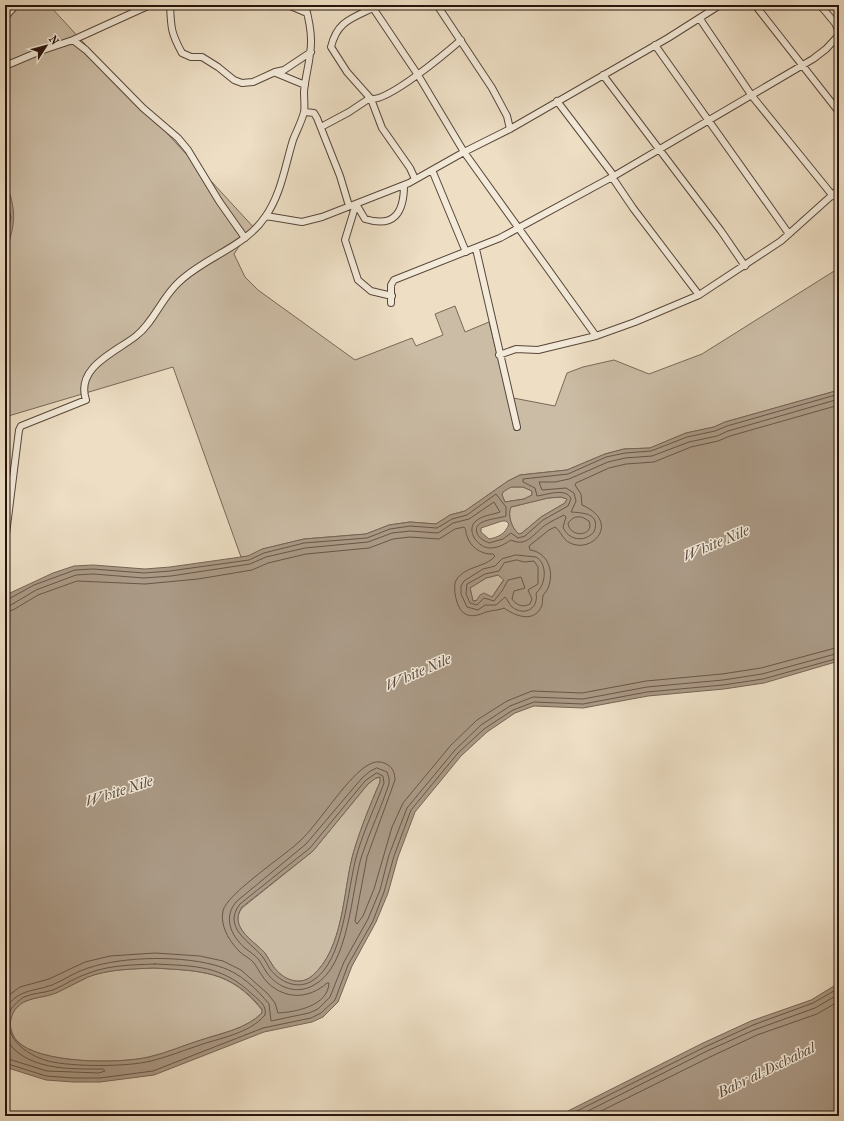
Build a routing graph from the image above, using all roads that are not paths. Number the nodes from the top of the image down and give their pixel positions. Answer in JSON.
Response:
{"nodes":[{"id":1,"x":16,"y":5,"type":"edge"},
{"id":2,"x":150,"y":5,"type":"edge"},
{"id":3,"x":170,"y":5,"type":"edge"},
{"id":4,"x":288,"y":5,"type":"edge"},
{"id":5,"x":305,"y":5,"type":"edge"},
{"id":6,"x":437,"y":5,"type":"edge"},
{"id":7,"x":720,"y":5,"type":"edge"},
{"id":8,"x":755,"y":5,"type":"edge"},
{"id":9,"x":820,"y":5,"type":"edge"},
{"id":10,"x":372,"y":7,"type":"edge"},
{"id":11,"x":307,"y":13,"type":"junction"},
{"id":12,"x":5,"y":17,"type":"edge"},
{"id":13,"x":700,"y":19,"type":"junction"},
{"id":14,"x":839,"y":34,"type":"edge"},
{"id":15,"x":73,"y":40,"type":"junction"},
{"id":16,"x":461,"y":40,"type":"junction"},
{"id":17,"x":655,"y":45,"type":"junction"},
{"id":18,"x":311,"y":52,"type":"junction"},
{"id":19,"x":5,"y":66,"type":"edge"},
{"id":20,"x":802,"y":66,"type":"junction"},
{"id":21,"x":275,"y":72,"type":"junction"},
{"id":22,"x":418,"y":75,"type":"junction"},
{"id":23,"x":603,"y":75,"type":"junction"},
{"id":24,"x":305,"y":85,"type":"junction"},
{"id":25,"x":752,"y":96,"type":"junction"},
{"id":26,"x":371,"y":98,"type":"junction"},
{"id":27,"x":557,"y":101,"type":"junction"},
{"id":28,"x":304,"y":112,"type":"junction"},
{"id":29,"x":839,"y":112,"type":"edge"},
{"id":30,"x":708,"y":120,"type":"junction"},
{"id":31,"x":321,"y":127,"type":"junction"},
{"id":32,"x":510,"y":129,"type":"junction"},
{"id":33,"x":659,"y":149,"type":"junction"},
{"id":34,"x":464,"y":152,"type":"junction"},
{"id":35,"x":432,"y":170,"type":"junction"},
{"id":36,"x":613,"y":177,"type":"junction"},
{"id":37,"x":415,"y":179,"type":"junction"},
{"id":38,"x":404,"y":185,"type":"junction"},
{"id":39,"x":839,"y":189,"type":"edge"},
{"id":40,"x":833,"y":196,"type":"junction"},
{"id":41,"x":356,"y":204,"type":"junction"},
{"id":42,"x":349,"y":206,"type":"junction"},
{"id":43,"x":266,"y":216,"type":"junction"},
{"id":44,"x":519,"y":228,"type":"junction"},
{"id":45,"x":789,"y":234,"type":"junction"},
{"id":46,"x":245,"y":238,"type":"junction"},
{"id":47,"x":476,"y":248,"type":"junction"},
{"id":48,"x":466,"y":252,"type":"junction"},
{"id":49,"x":745,"y":266,"type":"junction"},
{"id":50,"x":699,"y":295,"type":"junction"},
{"id":51,"x":596,"y":336,"type":"junction"},
{"id":52,"x":499,"y":355,"type":"junction"},
{"id":53,"x":517,"y":427,"type":"dead end"},
{"id":54,"x":6,"y":534,"type":"dead end"}],
"edges":[{"from":1,"to":12,"type":"street"},
{"from":2,"to":15,"type":"street"},
{"from":3,"to":21,"type":"street"},
{"from":4,"to":11,"type":"street"},
{"from":5,"to":11,"type":"street"},
{"from":6,"to":16,"type":"street"},
{"from":7,"to":13,"type":"street"},
{"from":8,"to":20,"type":"street"},
{"from":9,"to":14,"type":"street"},
{"from":10,"to":22,"type":"street"},
{"from":10,"to":26,"type":"street"},
{"from":11,"to":18,"type":"street"},
{"from":13,"to":17,"type":"street"},
{"from":13,"to":25,"type":"street"},
{"from":14,"to":20,"type":"street"},
{"from":15,"to":19,"type":"street"},
{"from":15,"to":46,"type":"street"},
{"from":16,"to":22,"type":"street"},
{"from":16,"to":32,"type":"street"},
{"from":17,"to":23,"type":"street"},
{"from":17,"to":30,"type":"street"},
{"from":18,"to":21,"type":"street"},
{"from":18,"to":24,"type":"street"},
{"from":20,"to":25,"type":"street"},
{"from":20,"to":29,"type":"street"},
{"from":21,"to":24,"type":"street"},
{"from":22,"to":26,"type":"street"},
{"from":22,"to":34,"type":"street"},
{"from":23,"to":27,"type":"street"},
{"from":23,"to":33,"type":"street"},
{"from":24,"to":28,"type":"street"},
{"from":25,"to":30,"type":"street"},
{"from":25,"to":40,"type":"street"},
{"from":26,"to":31,"type":"street"},
{"from":26,"to":37,"type":"street"},
{"from":27,"to":32,"type":"street"},
{"from":27,"to":36,"type":"street"},
{"from":28,"to":31,"type":"street"},
{"from":28,"to":43,"type":"street"},
{"from":30,"to":33,"type":"street"},
{"from":30,"to":45,"type":"street"},
{"from":31,"to":42,"type":"street"},
{"from":32,"to":34,"type":"street"},
{"from":33,"to":36,"type":"street"},
{"from":33,"to":49,"type":"street"},
{"from":34,"to":35,"type":"street"},
{"from":34,"to":44,"type":"street"},
{"from":35,"to":37,"type":"street"},
{"from":35,"to":48,"type":"street"},
{"from":36,"to":44,"type":"street"},
{"from":36,"to":50,"type":"street"},
{"from":37,"to":38,"type":"street"},
{"from":38,"to":41,"type":"street"},
{"from":38,"to":41,"type":"street"},
{"from":39,"to":40,"type":"street"},
{"from":40,"to":45,"type":"street"},
{"from":41,"to":42,"type":"street"},
{"from":41,"to":48,"type":"street"},
{"from":42,"to":43,"type":"street"},
{"from":43,"to":46,"type":"street"},
{"from":44,"to":47,"type":"street"},
{"from":44,"to":51,"type":"street"},
{"from":45,"to":49,"type":"street"},
{"from":46,"to":54,"type":"street"},
{"from":47,"to":48,"type":"street"},
{"from":47,"to":52,"type":"street"},
{"from":49,"to":50,"type":"street"},
{"from":50,"to":51,"type":"street"},
{"from":51,"to":52,"type":"street"},
{"from":52,"to":53,"type":"street"}]}
